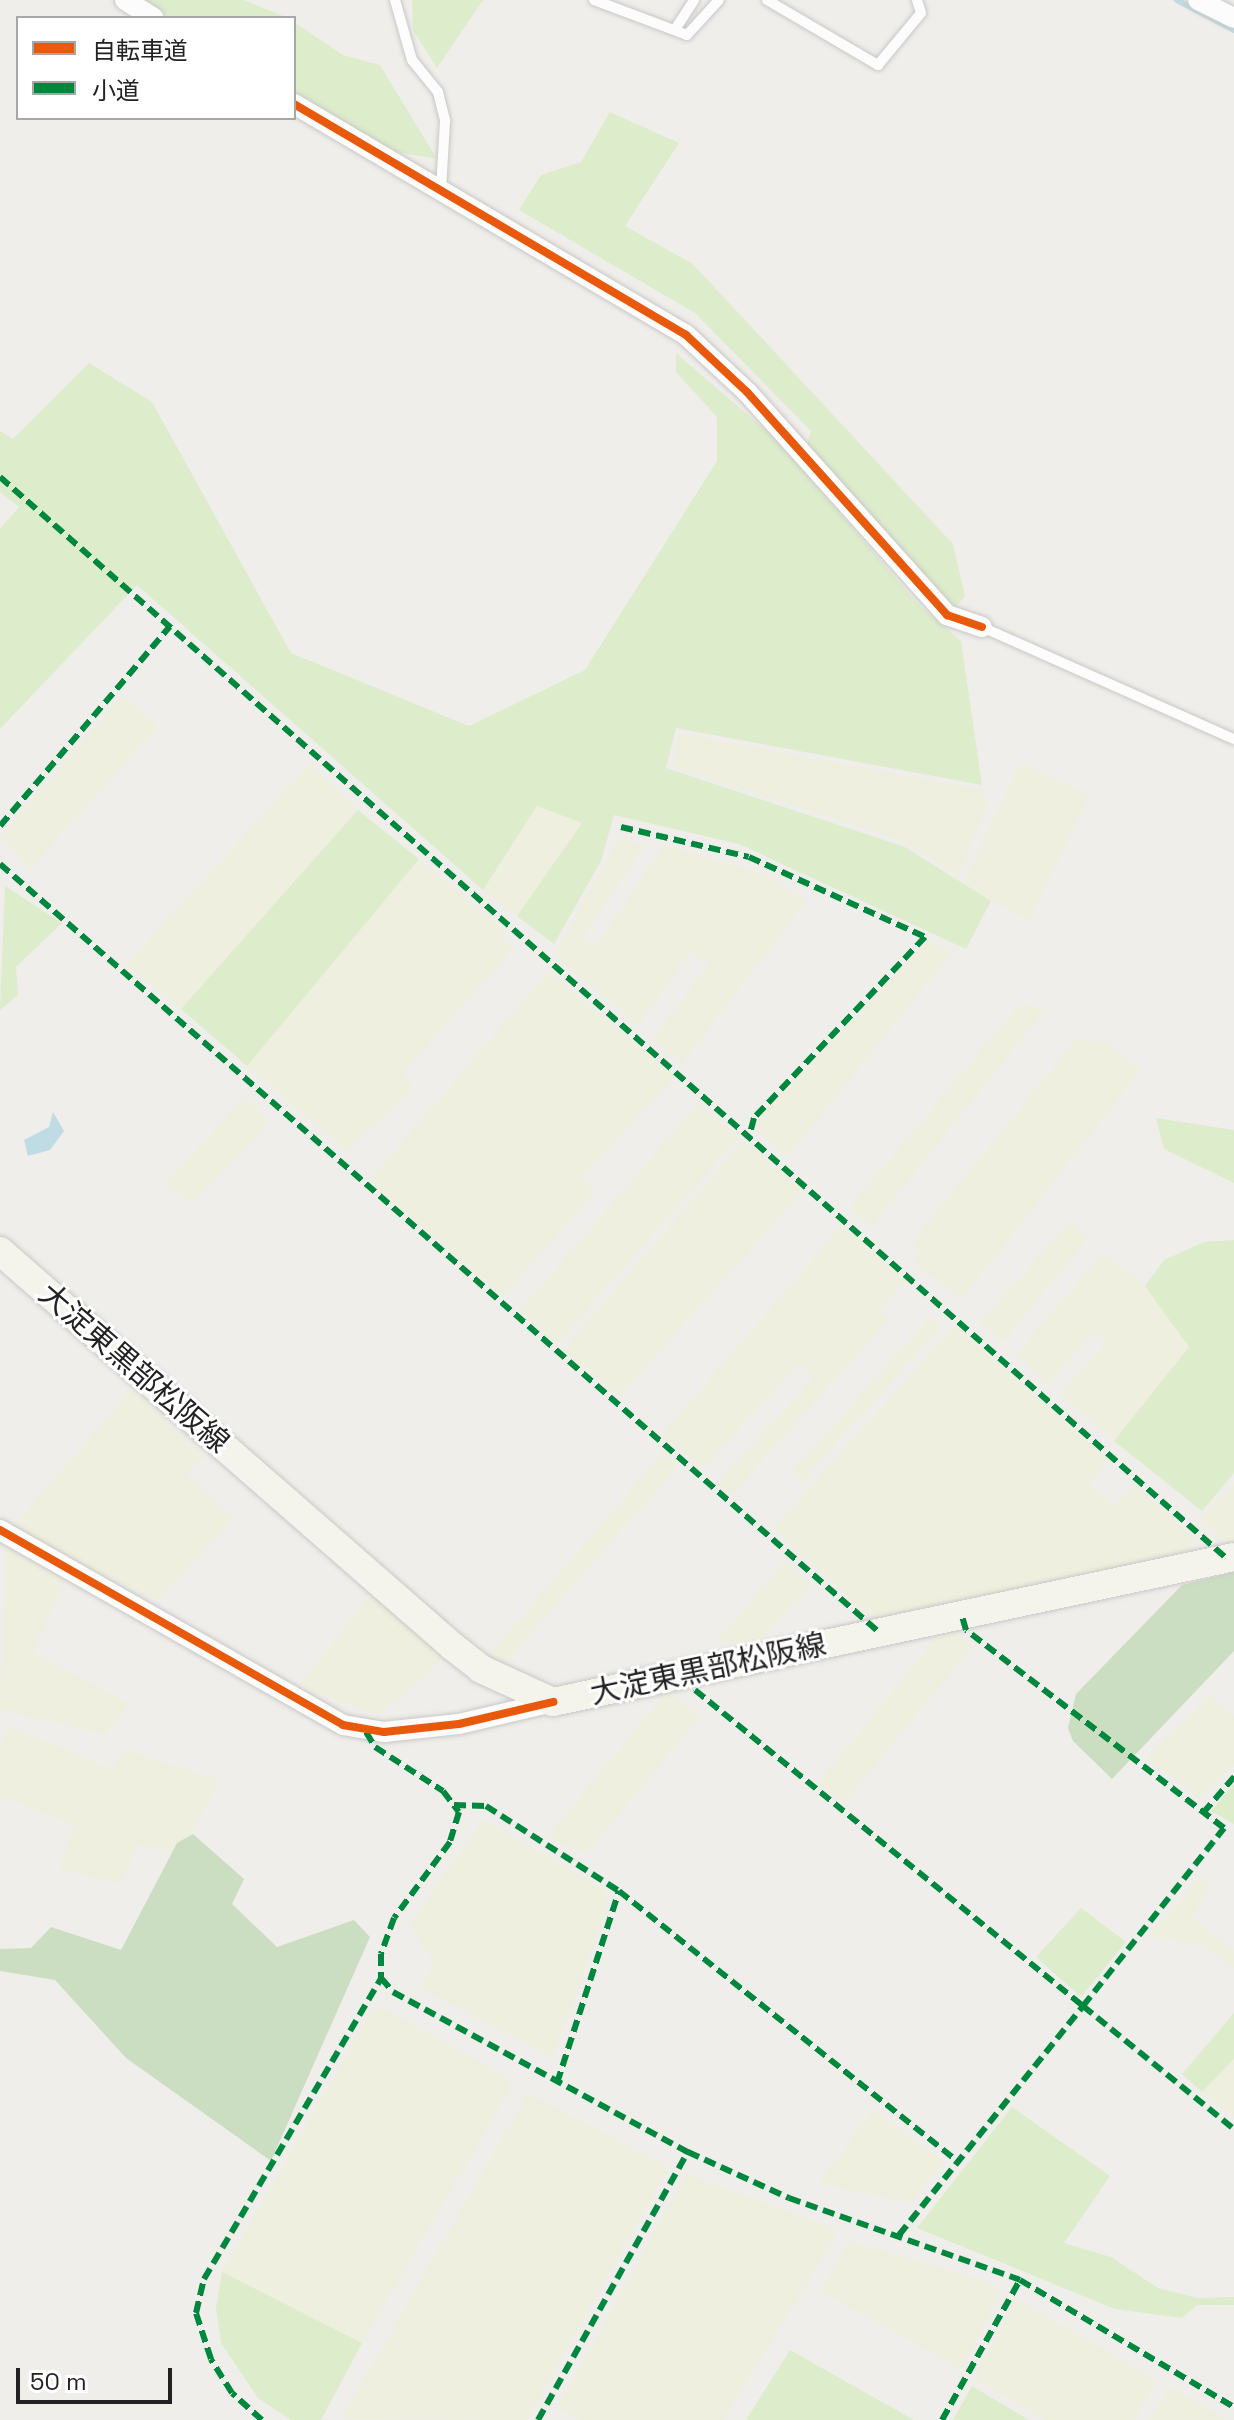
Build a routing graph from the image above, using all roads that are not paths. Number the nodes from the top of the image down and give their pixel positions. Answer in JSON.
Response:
{"nodes":[{"id":1,"x":125,"y":0,"type":"edge"},
{"id":2,"x":395,"y":0,"type":"edge"},
{"id":3,"x":594,"y":0,"type":"edge"},
{"id":4,"x":694,"y":0,"type":"edge"},
{"id":5,"x":719,"y":0,"type":"edge"},
{"id":6,"x":767,"y":0,"type":"edge"},
{"id":7,"x":917,"y":0,"type":"edge"},
{"id":8,"x":1198,"y":0,"type":"edge"},
{"id":9,"x":151,"y":16,"type":"edge"},
{"id":10,"x":1234,"y":18,"type":"edge"},
{"id":11,"x":676,"y":28,"type":"junction"},
{"id":12,"x":296,"y":105,"type":"edge"},
{"id":13,"x":441,"y":191,"type":"junction"},
{"id":14,"x":982,"y":627,"type":"joint"},
{"id":15,"x":1234,"y":739,"type":"edge"},
{"id":16,"x":0,"y":1251,"type":"edge"},
{"id":17,"x":0,"y":1530,"type":"edge"},
{"id":18,"x":1234,"y":1557,"type":"edge"},
{"id":19,"x":553,"y":1702,"type":"junction"}],
"edges":[{"from":1,"to":9,"type":"street"},
{"from":2,"to":13,"type":"lane"},
{"from":3,"to":11,"type":"lane"},
{"from":4,"to":11,"type":"lane"},
{"from":5,"to":11,"type":"lane"},
{"from":6,"to":7,"type":"lane"},
{"from":8,"to":10,"type":"street"},
{"from":12,"to":13,"type":"street"},
{"from":13,"to":14,"type":"street"},
{"from":14,"to":15,"type":"lane"},
{"from":16,"to":19,"type":"main road","name":"大淀東黒部松阪線"},
{"from":17,"to":19,"type":"street"},
{"from":18,"to":19,"type":"main road","name":"大淀東黒部松阪線"}]}
